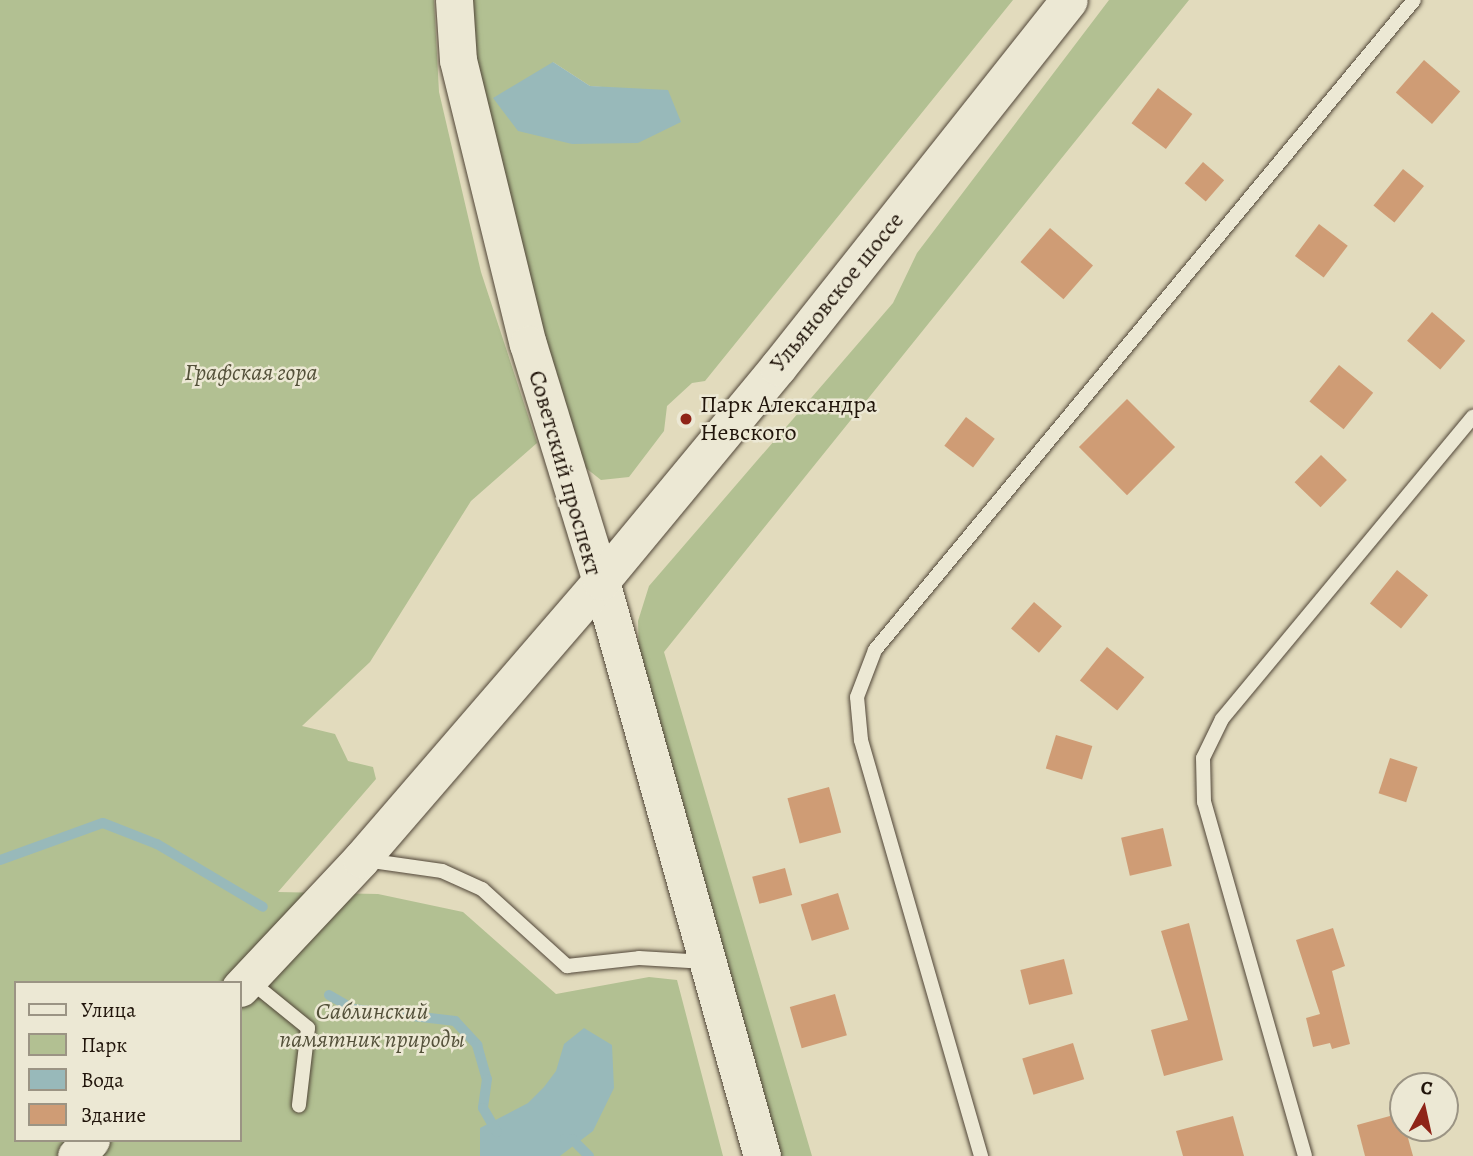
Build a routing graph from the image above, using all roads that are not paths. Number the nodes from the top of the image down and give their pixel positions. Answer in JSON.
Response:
{"nodes":[{"id":1,"x":454,"y":0,"type":"edge"},
{"id":2,"x":1069,"y":0,"type":"edge"},
{"id":3,"x":1414,"y":0,"type":"edge"},
{"id":4,"x":1473,"y":417,"type":"edge"},
{"id":5,"x":601,"y":581,"type":"junction"},
{"id":6,"x":361,"y":859,"type":"junction"},
{"id":7,"x":707,"y":962,"type":"junction"},
{"id":8,"x":244,"y":983,"type":"edge"},
{"id":9,"x":299,"y":1105,"type":"dead end"},
{"id":10,"x":89,"y":1142,"type":"edge"},
{"id":11,"x":76,"y":1156,"type":"edge"},
{"id":12,"x":762,"y":1156,"type":"edge"},
{"id":13,"x":981,"y":1156,"type":"edge"},
{"id":14,"x":1305,"y":1156,"type":"edge"}],
"edges":[{"from":1,"to":5,"type":"main road","name":"Советский проспект"},
{"from":2,"to":5,"type":"main road","name":"Ульяновское шоссе"},
{"from":3,"to":13,"type":"lane"},
{"from":4,"to":14,"type":"lane"},
{"from":5,"to":6,"type":"main road","name":"Советский проспект"},
{"from":5,"to":7,"type":"main road"},
{"from":6,"to":7,"type":"lane"},
{"from":6,"to":8,"type":"main road","name":"Советский проспект"},
{"from":7,"to":12,"type":"main road"},
{"from":8,"to":9,"type":"lane"},
{"from":10,"to":11,"type":"main road"}]}
